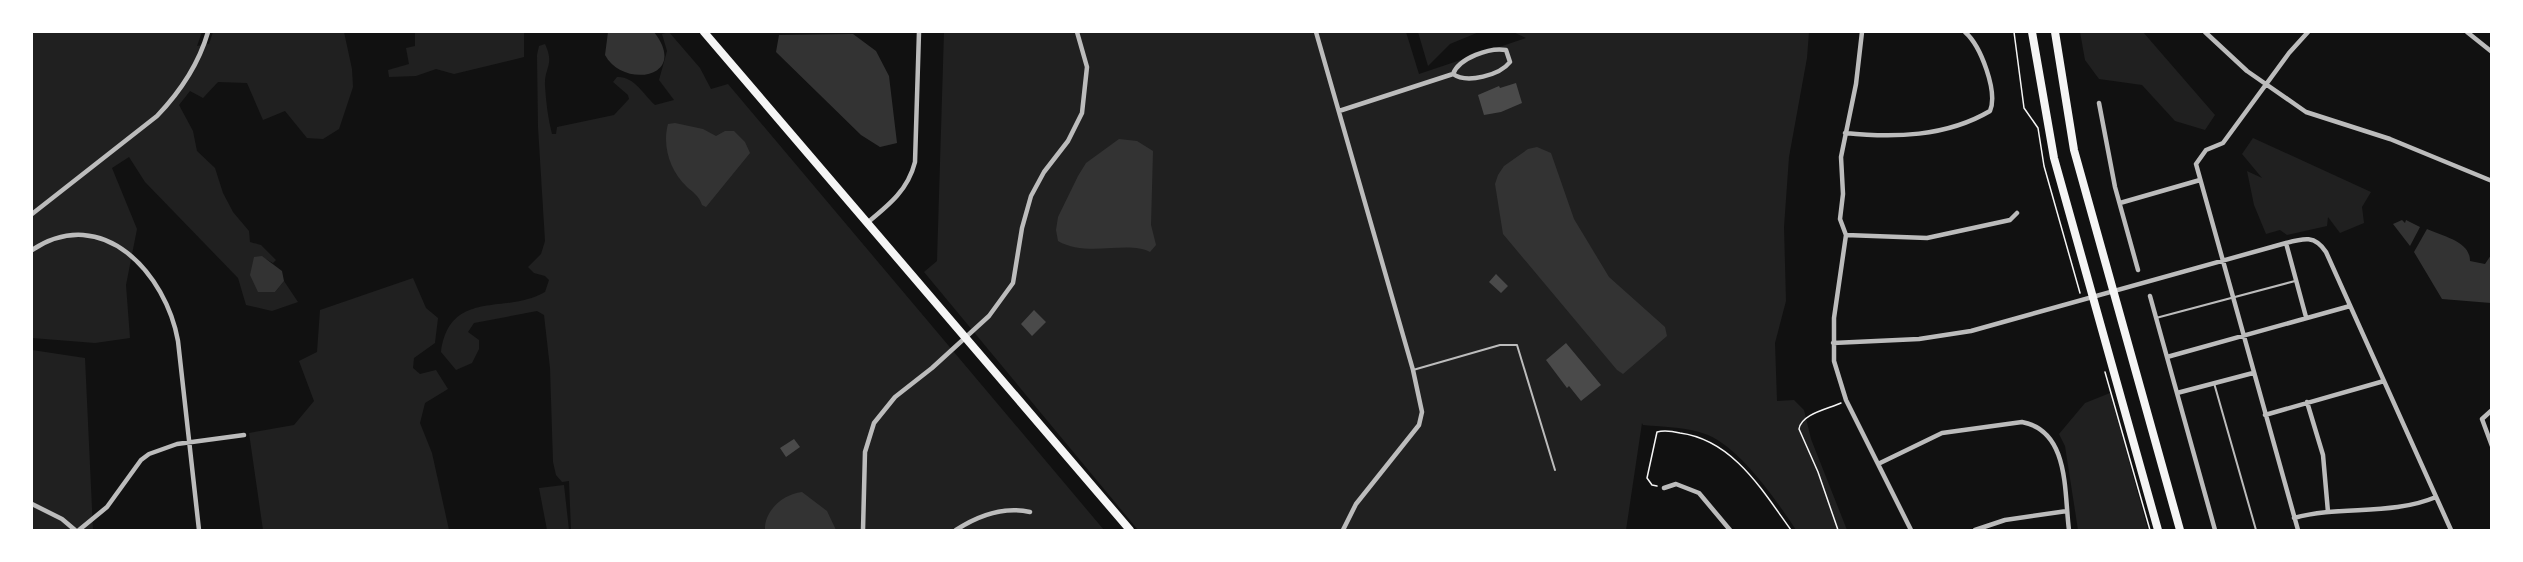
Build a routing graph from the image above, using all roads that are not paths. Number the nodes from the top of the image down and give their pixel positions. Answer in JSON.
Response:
{"nodes":[{"id":1,"x":208,"y":32,"type":"edge"},
{"id":2,"x":704,"y":32,"type":"edge"},
{"id":3,"x":919,"y":32,"type":"edge"},
{"id":4,"x":1077,"y":32,"type":"edge"},
{"id":5,"x":1316,"y":32,"type":"edge"},
{"id":6,"x":1862,"y":32,"type":"edge"},
{"id":7,"x":1965,"y":32,"type":"edge"},
{"id":8,"x":2032,"y":32,"type":"edge"},
{"id":9,"x":2055,"y":32,"type":"edge"},
{"id":10,"x":2205,"y":32,"type":"edge"},
{"id":11,"x":2308,"y":32,"type":"edge"},
{"id":12,"x":2467,"y":32,"type":"edge"},
{"id":13,"x":2492,"y":52,"type":"edge"},
{"id":14,"x":1453,"y":74,"type":"junction"},
{"id":15,"x":2266,"y":86,"type":"junction"},
{"id":16,"x":2099,"y":103,"type":"dead end"},
{"id":17,"x":1339,"y":111,"type":"junction"},
{"id":18,"x":1845,"y":133,"type":"junction"},
{"id":19,"x":2200,"y":180,"type":"junction"},
{"id":20,"x":2492,"y":181,"type":"edge"},
{"id":21,"x":2120,"y":203,"type":"junction"},
{"id":22,"x":2017,"y":213,"type":"dead end"},
{"id":23,"x":32,"y":214,"type":"edge"},
{"id":24,"x":867,"y":224,"type":"junction"},
{"id":25,"x":1846,"y":235,"type":"junction"},
{"id":26,"x":2286,"y":243,"type":"junction"},
{"id":27,"x":32,"y":250,"type":"edge"},
{"id":28,"x":2222,"y":261,"type":"junction"},
{"id":29,"x":2138,"y":270,"type":"dead end"},
{"id":30,"x":2296,"y":281,"type":"junction"},
{"id":31,"x":2114,"y":291,"type":"junction"},
{"id":32,"x":2092,"y":296,"type":"junction"},
{"id":33,"x":2150,"y":296,"type":"dead end"},
{"id":34,"x":2233,"y":298,"type":"junction"},
{"id":35,"x":2350,"y":306,"type":"junction"},
{"id":36,"x":2306,"y":317,"type":"junction"},
{"id":37,"x":2156,"y":318,"type":"junction"},
{"id":38,"x":2243,"y":336,"type":"junction"},
{"id":39,"x":965,"y":337,"type":"junction"},
{"id":40,"x":1833,"y":343,"type":"junction"},
{"id":41,"x":2167,"y":357,"type":"junction"},
{"id":42,"x":1413,"y":370,"type":"junction"},
{"id":43,"x":2253,"y":373,"type":"junction"},
{"id":44,"x":2384,"y":381,"type":"junction"},
{"id":45,"x":2214,"y":383,"type":"junction"},
{"id":46,"x":2177,"y":393,"type":"junction"},
{"id":47,"x":2307,"y":402,"type":"junction"},
{"id":48,"x":2492,"y":410,"type":"edge"},
{"id":49,"x":2265,"y":415,"type":"junction"},
{"id":50,"x":244,"y":435,"type":"dead end"},
{"id":51,"x":188,"y":443,"type":"junction"},
{"id":52,"x":2492,"y":446,"type":"edge"},
{"id":53,"x":1878,"y":464,"type":"junction"},
{"id":54,"x":1555,"y":470,"type":"dead end"},
{"id":55,"x":1664,"y":488,"type":"road end"},
{"id":56,"x":2436,"y":497,"type":"junction"},
{"id":57,"x":32,"y":504,"type":"edge"},
{"id":58,"x":1030,"y":512,"type":"dead end"},
{"id":59,"x":2067,"y":512,"type":"junction"},
{"id":60,"x":2328,"y":512,"type":"junction"},
{"id":61,"x":2294,"y":518,"type":"junction"},
{"id":62,"x":1728,"y":530,"type":"edge"},
{"id":63,"x":77,"y":531,"type":"edge"},
{"id":64,"x":199,"y":531,"type":"edge"},
{"id":65,"x":863,"y":531,"type":"edge"},
{"id":66,"x":956,"y":531,"type":"edge"},
{"id":67,"x":1130,"y":531,"type":"edge"},
{"id":68,"x":1343,"y":531,"type":"edge"},
{"id":69,"x":1911,"y":531,"type":"edge"},
{"id":70,"x":1975,"y":531,"type":"edge"},
{"id":71,"x":2069,"y":531,"type":"edge"},
{"id":72,"x":2158,"y":531,"type":"edge"},
{"id":73,"x":2180,"y":531,"type":"edge"},
{"id":74,"x":2215,"y":531,"type":"edge"},
{"id":75,"x":2256,"y":531,"type":"edge"},
{"id":76,"x":2298,"y":531,"type":"edge"},
{"id":77,"x":2451,"y":531,"type":"edge"}],
"edges":[{"from":1,"to":23,"type":"street"},
{"from":2,"to":24,"type":"main road"},
{"from":3,"to":24,"type":"street"},
{"from":4,"to":39,"type":"street"},
{"from":5,"to":17,"type":"street"},
{"from":6,"to":18,"type":"street"},
{"from":7,"to":18,"type":"street"},
{"from":8,"to":32,"type":"main road"},
{"from":9,"to":31,"type":"main road"},
{"from":10,"to":15,"type":"street"},
{"from":11,"to":15,"type":"street"},
{"from":12,"to":13,"type":"street"},
{"from":14,"to":14,"type":"street"},
{"from":14,"to":17,"type":"street"},
{"from":15,"to":19,"type":"street"},
{"from":15,"to":20,"type":"street"},
{"from":16,"to":21,"type":"street"},
{"from":17,"to":42,"type":"street"},
{"from":18,"to":25,"type":"street"},
{"from":19,"to":21,"type":"street"},
{"from":19,"to":28,"type":"street"},
{"from":21,"to":29,"type":"street"},
{"from":22,"to":25,"type":"street"},
{"from":24,"to":39,"type":"main road"},
{"from":25,"to":40,"type":"street"},
{"from":26,"to":28,"type":"street"},
{"from":26,"to":30,"type":"street"},
{"from":26,"to":35,"type":"street"},
{"from":27,"to":51,"type":"street"},
{"from":28,"to":31,"type":"street"},
{"from":28,"to":34,"type":"street"},
{"from":30,"to":34,"type":"lane"},
{"from":30,"to":36,"type":"street"},
{"from":31,"to":32,"type":"street"},
{"from":31,"to":73,"type":"main road"},
{"from":32,"to":40,"type":"street"},
{"from":32,"to":72,"type":"main road"},
{"from":33,"to":37,"type":"street"},
{"from":34,"to":37,"type":"lane"},
{"from":34,"to":38,"type":"street"},
{"from":35,"to":36,"type":"street"},
{"from":35,"to":44,"type":"street"},
{"from":36,"to":38,"type":"street"},
{"from":37,"to":41,"type":"street"},
{"from":38,"to":41,"type":"street"},
{"from":38,"to":43,"type":"street"},
{"from":39,"to":65,"type":"street"},
{"from":39,"to":67,"type":"main road"},
{"from":40,"to":53,"type":"street"},
{"from":41,"to":46,"type":"street"},
{"from":42,"to":54,"type":"lane"},
{"from":42,"to":68,"type":"street"},
{"from":43,"to":45,"type":"street"},
{"from":43,"to":49,"type":"street"},
{"from":44,"to":47,"type":"street"},
{"from":44,"to":56,"type":"street"},
{"from":45,"to":46,"type":"street"},
{"from":45,"to":75,"type":"lane"},
{"from":46,"to":74,"type":"street"},
{"from":47,"to":49,"type":"street"},
{"from":47,"to":60,"type":"street"},
{"from":48,"to":52,"type":"street"},
{"from":49,"to":61,"type":"street"},
{"from":50,"to":51,"type":"street"},
{"from":51,"to":63,"type":"street"},
{"from":51,"to":64,"type":"street"},
{"from":53,"to":59,"type":"street"},
{"from":53,"to":69,"type":"street"},
{"from":55,"to":62,"type":"street"},
{"from":56,"to":60,"type":"street"},
{"from":56,"to":77,"type":"street"},
{"from":57,"to":63,"type":"street"},
{"from":58,"to":66,"type":"street"},
{"from":59,"to":70,"type":"street"},
{"from":59,"to":71,"type":"street"},
{"from":60,"to":61,"type":"street"},
{"from":61,"to":76,"type":"street"}]}
